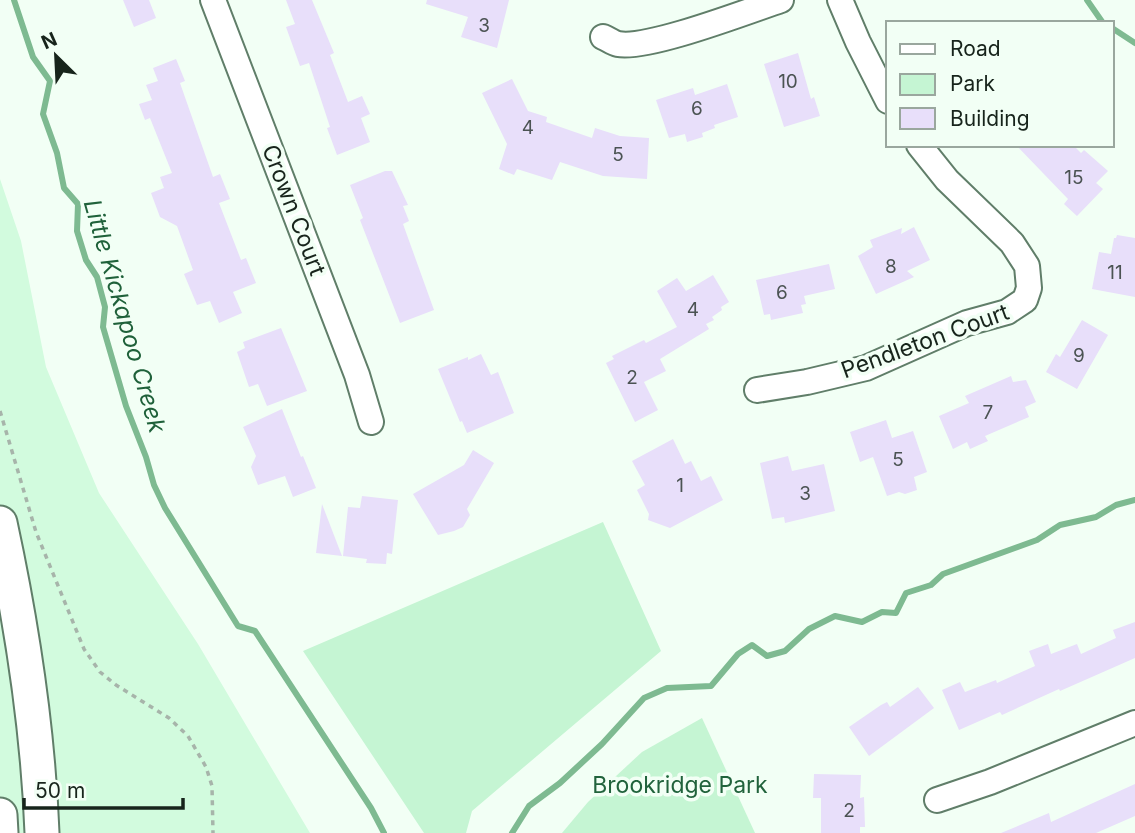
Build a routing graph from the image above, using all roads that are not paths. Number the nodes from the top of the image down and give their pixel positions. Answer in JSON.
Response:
{"nodes":[{"id":1,"x":213,"y":0,"type":"edge"},
{"id":2,"x":781,"y":0,"type":"edge"},
{"id":3,"x":840,"y":0,"type":"edge"},
{"id":4,"x":603,"y":37,"type":"dead end"},
{"id":5,"x":886,"y":97,"type":"edge"},
{"id":6,"x":921,"y":147,"type":"edge"},
{"id":7,"x":757,"y":390,"type":"dead end"},
{"id":8,"x":371,"y":422,"type":"dead end"},
{"id":9,"x":0,"y":523,"type":"edge"},
{"id":10,"x":1135,"y":723,"type":"edge"},
{"id":11,"x":937,"y":800,"type":"dead end"},
{"id":12,"x":0,"y":815,"type":"edge"},
{"id":13,"x":1,"y":833,"type":"edge"},
{"id":14,"x":42,"y":833,"type":"edge"}],
"edges":[{"from":1,"to":8,"type":"street","name":"Crown Court"},
{"from":2,"to":4,"type":"street"},
{"from":3,"to":5,"type":"street"},
{"from":6,"to":7,"type":"street","name":"Pendleton Court"},
{"from":9,"to":14,"type":"street"},
{"from":10,"to":11,"type":"street"},
{"from":12,"to":13,"type":"street"}]}
